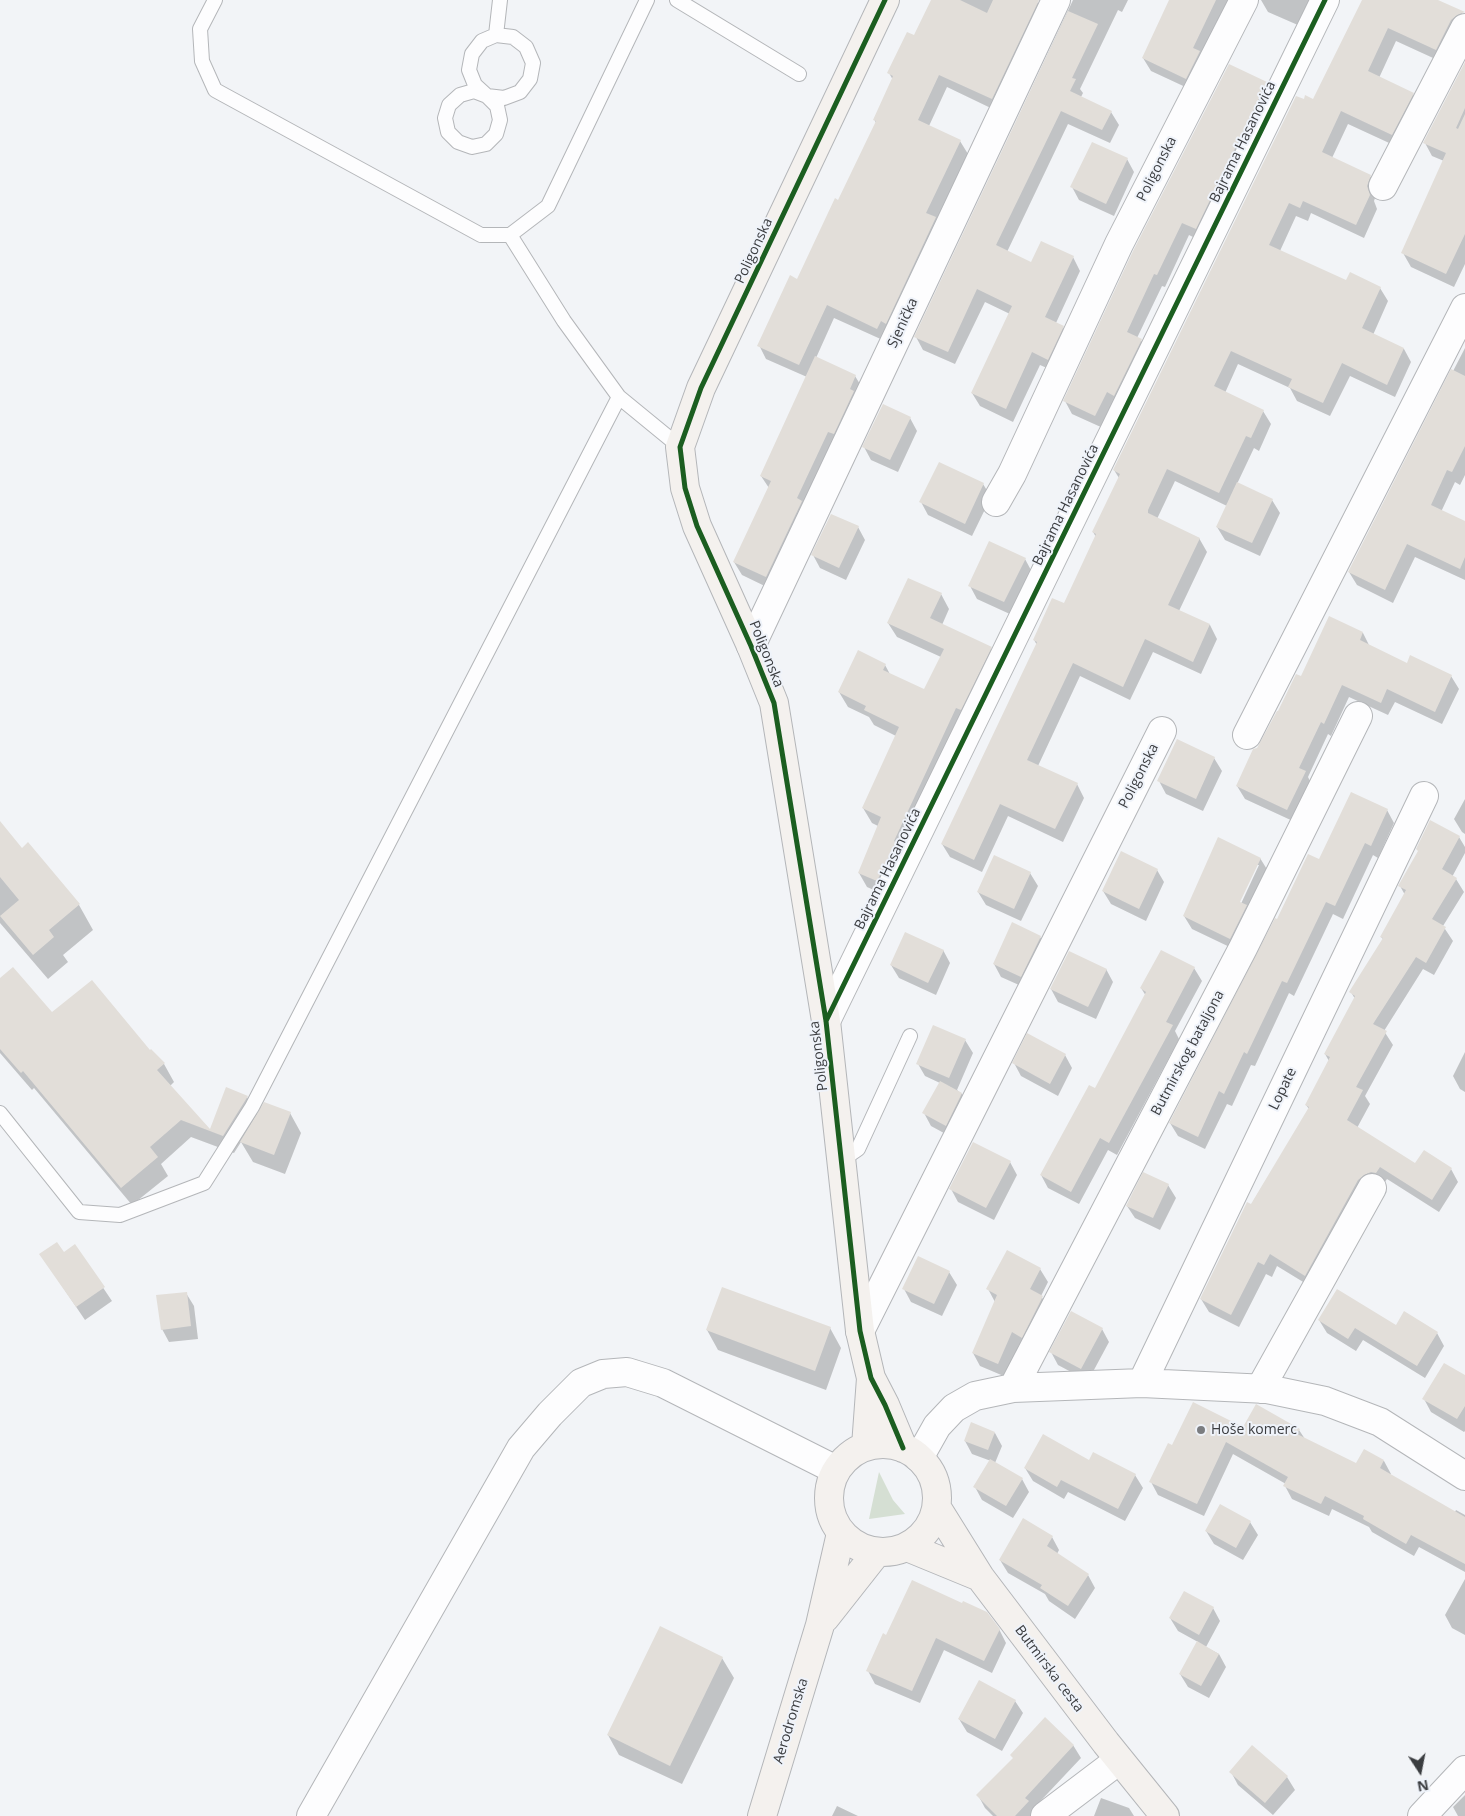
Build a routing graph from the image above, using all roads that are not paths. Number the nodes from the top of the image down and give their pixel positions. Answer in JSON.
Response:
{"nodes":[{"id":1,"x":215,"y":0,"type":"edge"},
{"id":2,"x":500,"y":0,"type":"edge"},
{"id":3,"x":647,"y":0,"type":"edge"},
{"id":4,"x":678,"y":0,"type":"edge"},
{"id":5,"x":885,"y":0,"type":"edge"},
{"id":6,"x":1056,"y":0,"type":"edge"},
{"id":7,"x":1244,"y":0,"type":"edge"},
{"id":8,"x":1325,"y":0,"type":"edge"},
{"id":9,"x":1465,"y":28,"type":"edge"},
{"id":10,"x":496,"y":35,"type":"junction"},
{"id":11,"x":799,"y":74,"type":"dead end"},
{"id":12,"x":1383,"y":186,"type":"dead end"},
{"id":13,"x":510,"y":235,"type":"junction"},
{"id":14,"x":1465,"y":308,"type":"edge"},
{"id":15,"x":619,"y":397,"type":"junction"},
{"id":16,"x":680,"y":447,"type":"junction"},
{"id":17,"x":996,"y":502,"type":"dead end"},
{"id":18,"x":751,"y":646,"type":"junction"},
{"id":19,"x":1358,"y":716,"type":"dead end"},
{"id":20,"x":1162,"y":731,"type":"dead end"},
{"id":21,"x":1247,"y":735,"type":"dead end"},
{"id":22,"x":1424,"y":796,"type":"dead end"},
{"id":23,"x":826,"y":1021,"type":"junction"},
{"id":24,"x":910,"y":1036,"type":"dead end"},
{"id":25,"x":0,"y":1113,"type":"edge"},
{"id":26,"x":842,"y":1160,"type":"junction"},
{"id":27,"x":1372,"y":1188,"type":"dead end"},
{"id":28,"x":860,"y":1330,"type":"junction"},
{"id":29,"x":871,"y":1378,"type":"junction"},
{"id":30,"x":1142,"y":1383,"type":"junction"},
{"id":31,"x":1013,"y":1388,"type":"junction"},
{"id":32,"x":1260,"y":1389,"type":"junction"},
{"id":33,"x":866,"y":1446,"type":"junction"},
{"id":34,"x":911,"y":1453,"type":"junction"},
{"id":35,"x":1463,"y":1468,"type":"edge"},
{"id":36,"x":836,"y":1470,"type":"junction"},
{"id":37,"x":937,"y":1508,"type":"junction"},
{"id":38,"x":841,"y":1533,"type":"junction"},
{"id":39,"x":907,"y":1547,"type":"junction"},
{"id":40,"x":877,"y":1552,"type":"junction"},
{"id":41,"x":980,"y":1578,"type":"junction"},
{"id":42,"x":820,"y":1625,"type":"junction"},
{"id":43,"x":1119,"y":1760,"type":"junction"},
{"id":44,"x":1465,"y":1770,"type":"edge"},
{"id":45,"x":310,"y":1816,"type":"edge"},
{"id":46,"x":762,"y":1816,"type":"edge"},
{"id":47,"x":1046,"y":1816,"type":"edge"},
{"id":48,"x":1165,"y":1816,"type":"edge"},
{"id":49,"x":1422,"y":1816,"type":"edge"}],
"edges":[{"from":1,"to":13,"type":"lane"},
{"from":2,"to":10,"type":"lane"},
{"from":3,"to":13,"type":"lane"},
{"from":4,"to":11,"type":"lane"},
{"from":5,"to":16,"type":"street","name":"Poligonska"},
{"from":6,"to":18,"type":"street","name":"Sjenička"},
{"from":7,"to":17,"type":"street","name":"Poligonska"},
{"from":8,"to":23,"type":"street","name":"Bajrama Hasanovića"},
{"from":9,"to":12,"type":"street"},
{"from":10,"to":10,"type":"lane"},
{"from":13,"to":15,"type":"lane"},
{"from":14,"to":21,"type":"street"},
{"from":15,"to":16,"type":"lane"},
{"from":15,"to":25,"type":"lane"},
{"from":16,"to":18,"type":"street","name":"Poligonska"},
{"from":18,"to":23,"type":"street","name":"Poligonska"},
{"from":19,"to":31,"type":"street","name":"Butmirskog bataljona"},
{"from":20,"to":28,"type":"street","name":"Poligonska"},
{"from":22,"to":30,"type":"street","name":"Lopate"},
{"from":23,"to":26,"type":"street","name":"Poligonska"},
{"from":24,"to":26,"type":"lane"},
{"from":26,"to":28,"type":"street","name":"Poligonska"},
{"from":27,"to":32,"type":"street"},
{"from":28,"to":29,"type":"street","name":"Poligonska"},
{"from":29,"to":33,"type":"street","name":"Poligonska"},
{"from":29,"to":34,"type":"street","name":"Poligonska"},
{"from":30,"to":31,"type":"street"},
{"from":30,"to":32,"type":"street"},
{"from":31,"to":34,"type":"street"},
{"from":32,"to":35,"type":"street"},
{"from":33,"to":34,"type":"street"},
{"from":33,"to":36,"type":"street"},
{"from":34,"to":37,"type":"street"},
{"from":36,"to":38,"type":"street"},
{"from":36,"to":45,"type":"street"},
{"from":37,"to":39,"type":"street"},
{"from":37,"to":41,"type":"street","name":"Butmirska cesta"},
{"from":38,"to":40,"type":"street"},
{"from":38,"to":42,"type":"street","name":"Aerodromska"},
{"from":39,"to":40,"type":"street"},
{"from":39,"to":41,"type":"street","name":"Butmirska cesta"},
{"from":40,"to":42,"type":"street","name":"Aerodromska"},
{"from":41,"to":43,"type":"street","name":"Butmirska cesta"},
{"from":42,"to":46,"type":"street","name":"Aerodromska"},
{"from":43,"to":47,"type":"street"},
{"from":43,"to":48,"type":"street","name":"Butmirska cesta"},
{"from":44,"to":49,"type":"street"}]}
